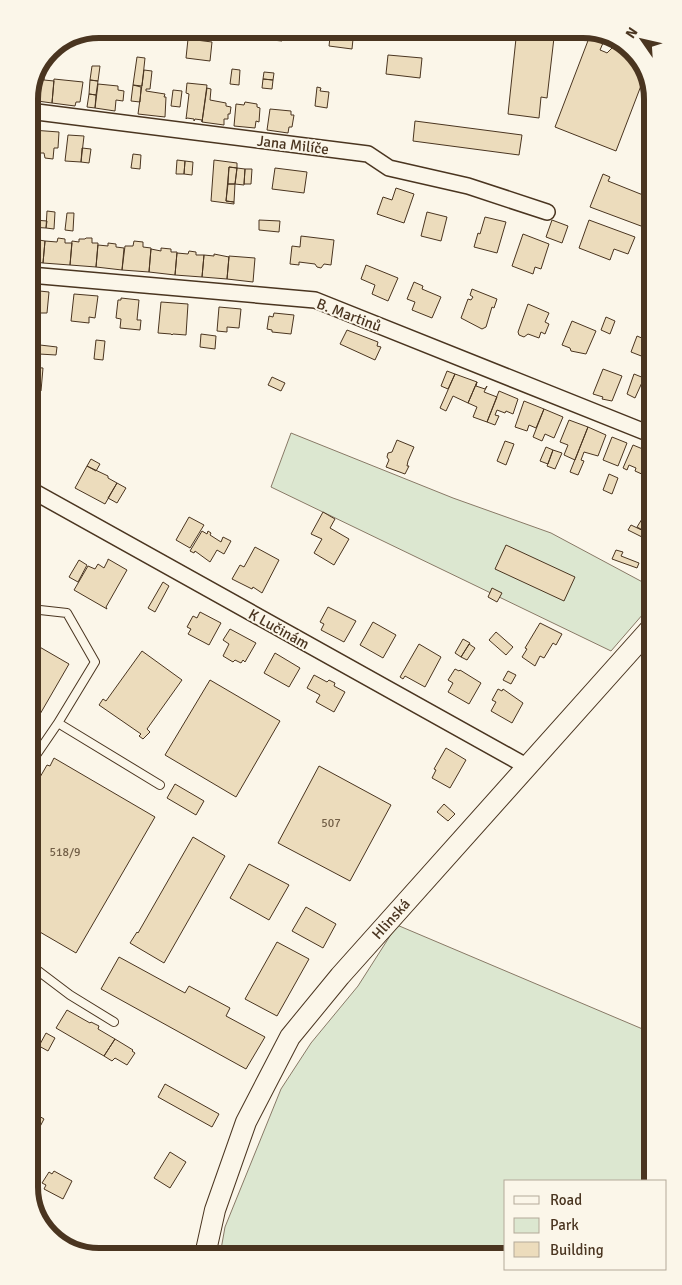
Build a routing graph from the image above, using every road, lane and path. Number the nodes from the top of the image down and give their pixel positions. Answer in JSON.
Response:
{"nodes":[{"id":1,"x":38,"y":113,"type":"edge"},
{"id":2,"x":547,"y":212,"type":"dead end"},
{"id":3,"x":38,"y":276,"type":"edge"},
{"id":4,"x":644,"y":432,"type":"edge"},
{"id":5,"x":38,"y":494,"type":"edge"},
{"id":6,"x":38,"y":610,"type":"edge"},
{"id":7,"x":644,"y":635,"type":"edge"},
{"id":8,"x":58,"y":723,"type":"junction"},
{"id":9,"x":38,"y":752,"type":"edge"},
{"id":10,"x":528,"y":767,"type":"junction"},
{"id":11,"x":160,"y":785,"type":"dead end"},
{"id":12,"x":38,"y":971,"type":"edge"},
{"id":13,"x":114,"y":1022,"type":"dead end"},
{"id":14,"x":207,"y":1247,"type":"edge"}],
"edges":[{"from":1,"to":2,"type":"street","name":"Jana Milíče"},
{"from":3,"to":4,"type":"street","name":"B. Martinů"},
{"from":5,"to":10,"type":"street","name":"K Lučinám"},
{"from":6,"to":8,"type":"lane"},
{"from":7,"to":10,"type":"street","name":"Hlinská"},
{"from":8,"to":9,"type":"lane"},
{"from":8,"to":11,"type":"lane"},
{"from":10,"to":14,"type":"street","name":"Hlinská"},
{"from":12,"to":13,"type":"lane"}]}
